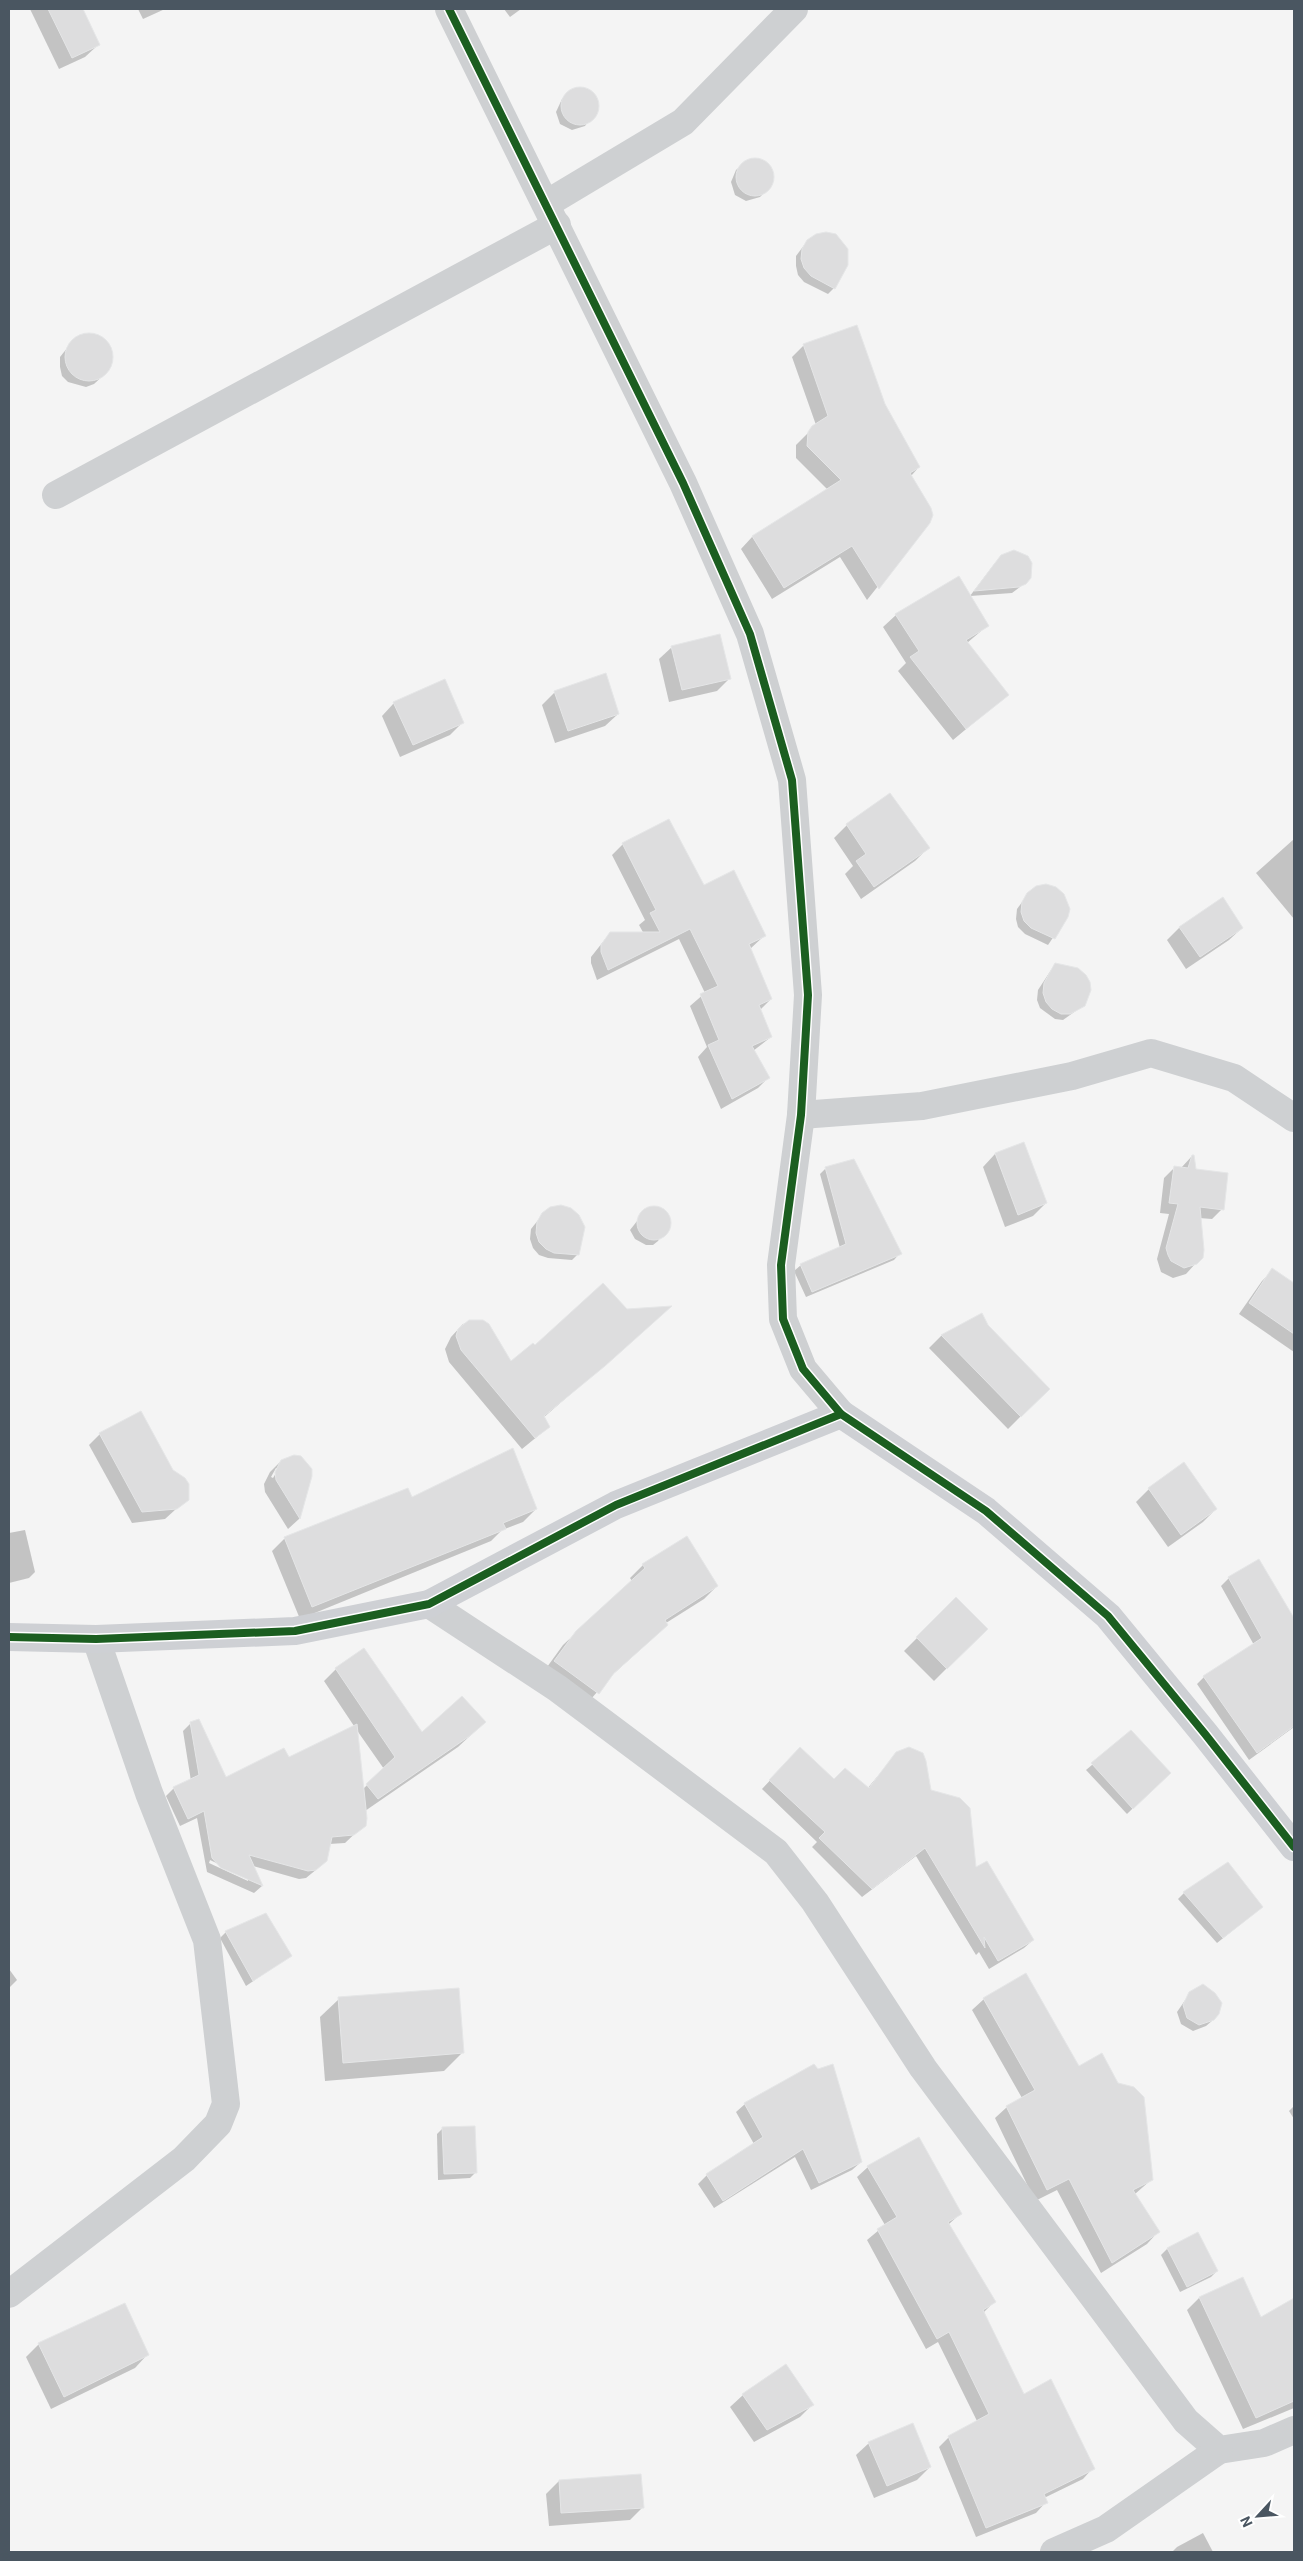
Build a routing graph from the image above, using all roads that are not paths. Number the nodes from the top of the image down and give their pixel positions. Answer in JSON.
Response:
{"nodes":[{"id":1,"x":448,"y":9,"type":"edge"},
{"id":2,"x":794,"y":9,"type":"edge"},
{"id":3,"x":552,"y":215,"type":"junction"},
{"id":4,"x":56,"y":494,"type":"dead end"},
{"id":5,"x":801,"y":1115,"type":"junction"},
{"id":6,"x":1294,"y":1118,"type":"edge"},
{"id":7,"x":840,"y":1414,"type":"junction"},
{"id":8,"x":429,"y":1604,"type":"junction"},
{"id":9,"x":9,"y":1637,"type":"edge"},
{"id":10,"x":96,"y":1639,"type":"junction"},
{"id":11,"x":1294,"y":1847,"type":"edge"},
{"id":12,"x":9,"y":2294,"type":"edge"},
{"id":13,"x":1294,"y":2430,"type":"edge"},
{"id":14,"x":1219,"y":2450,"type":"junction"},
{"id":15,"x":1054,"y":2552,"type":"edge"}],
"edges":[{"from":1,"to":3,"type":"street"},
{"from":2,"to":3,"type":"street"},
{"from":3,"to":4,"type":"street"},
{"from":3,"to":5,"type":"street"},
{"from":5,"to":6,"type":"street"},
{"from":5,"to":7,"type":"street"},
{"from":7,"to":8,"type":"street"},
{"from":7,"to":11,"type":"street"},
{"from":8,"to":10,"type":"street"},
{"from":8,"to":14,"type":"street"},
{"from":9,"to":10,"type":"street"},
{"from":10,"to":12,"type":"street"},
{"from":13,"to":14,"type":"street"},
{"from":14,"to":15,"type":"street"}]}
